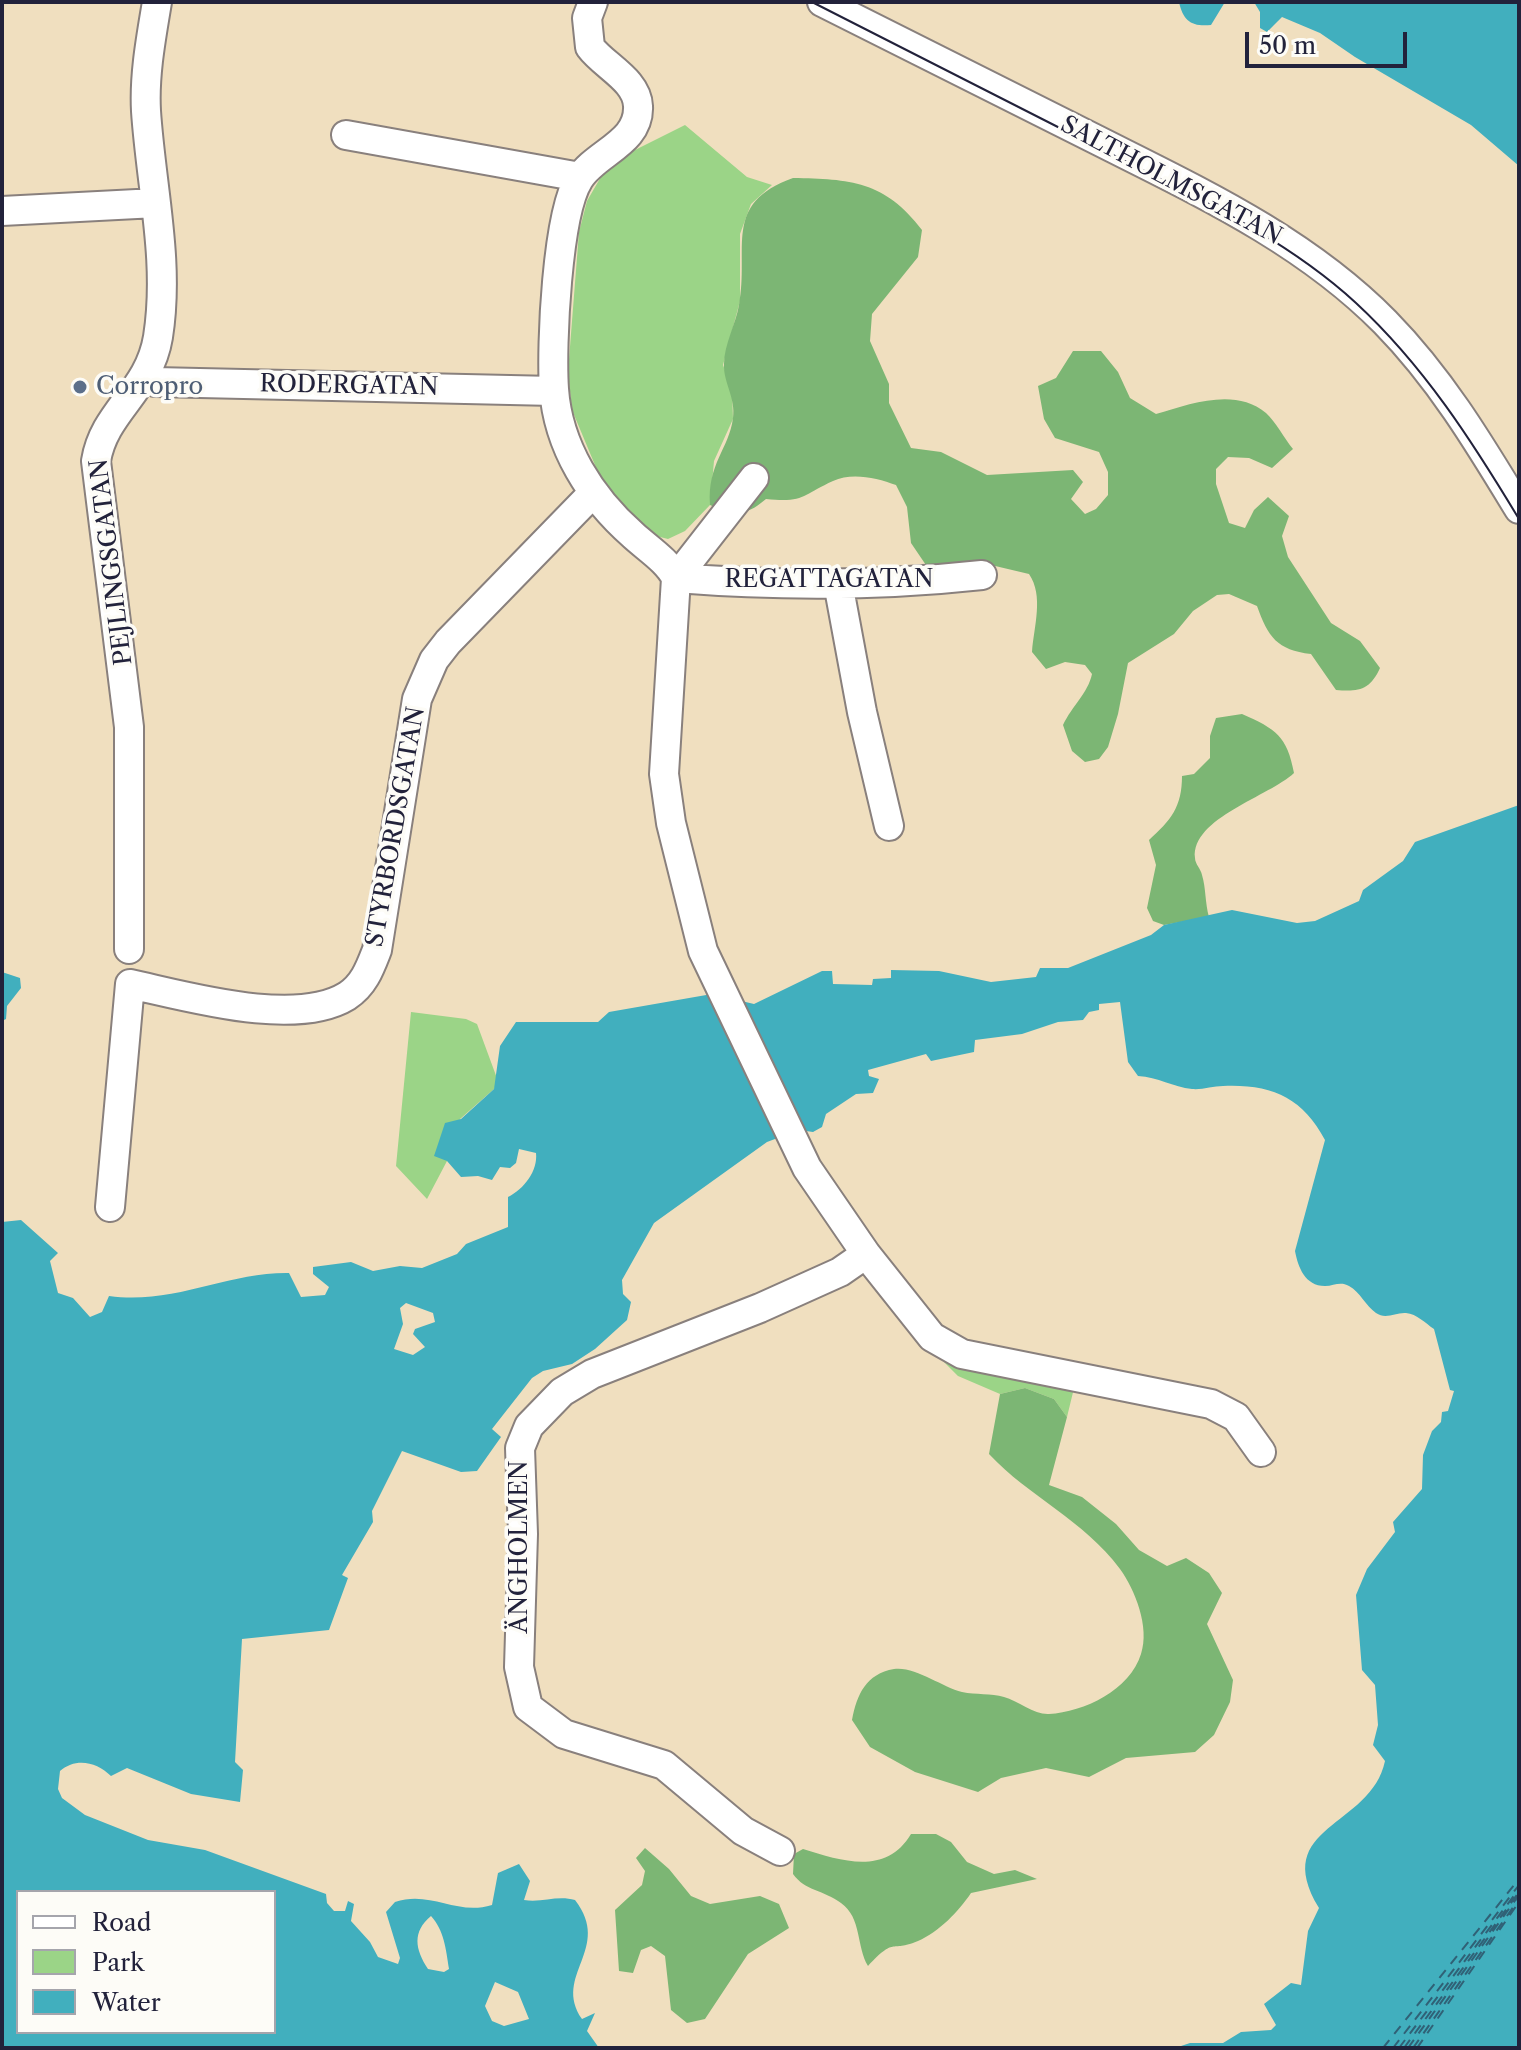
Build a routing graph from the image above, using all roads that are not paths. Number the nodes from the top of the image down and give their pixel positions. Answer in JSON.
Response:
{"nodes":[{"id":1,"x":157,"y":2,"type":"edge"},
{"id":2,"x":593,"y":2,"type":"edge"},
{"id":3,"x":822,"y":2,"type":"edge"},
{"id":4,"x":346,"y":135,"type":"dead end"},
{"id":5,"x":580,"y":177,"type":"junction"},
{"id":6,"x":156,"y":203,"type":"junction"},
{"id":7,"x":2,"y":211,"type":"edge"},
{"id":8,"x":146,"y":377,"type":"junction"},
{"id":9,"x":554,"y":391,"type":"junction"},
{"id":10,"x":754,"y":478,"type":"dead end"},
{"id":11,"x":592,"y":494,"type":"junction"},
{"id":12,"x":1519,"y":509,"type":"edge"},
{"id":13,"x":982,"y":575,"type":"dead end"},
{"id":14,"x":676,"y":578,"type":"junction"},
{"id":15,"x":838,"y":583,"type":"junction"},
{"id":16,"x":889,"y":826,"type":"dead end"},
{"id":17,"x":129,"y":949,"type":"dead end"},
{"id":18,"x":110,"y":1207,"type":"dead end"},
{"id":19,"x":866,"y":1254,"type":"junction"},
{"id":20,"x":1261,"y":1452,"type":"dead end"},
{"id":21,"x":780,"y":1851,"type":"dead end"}],
"edges":[{"from":1,"to":6,"type":"street","name":"PEJLINGSGATAN"},
{"from":2,"to":5,"type":"street"},
{"from":3,"to":12,"type":"street","name":"SALTHOLMSGATAN"},
{"from":4,"to":5,"type":"street"},
{"from":5,"to":9,"type":"street"},
{"from":6,"to":7,"type":"street"},
{"from":6,"to":8,"type":"street","name":"PEJLINGSGATAN"},
{"from":8,"to":9,"type":"street","name":"RODERGATAN"},
{"from":8,"to":17,"type":"street","name":"PEJLINGSGATAN"},
{"from":9,"to":11,"type":"street"},
{"from":10,"to":14,"type":"street"},
{"from":11,"to":14,"type":"street"},
{"from":11,"to":18,"type":"street","name":"STYRBORDSGATAN"},
{"from":13,"to":15,"type":"street","name":"REGATTAGATAN"},
{"from":14,"to":15,"type":"street","name":"REGATTAGATAN"},
{"from":14,"to":19,"type":"street"},
{"from":15,"to":16,"type":"street"},
{"from":19,"to":20,"type":"street"},
{"from":19,"to":21,"type":"street","name":"ÄNGHOLMEN"}]}
